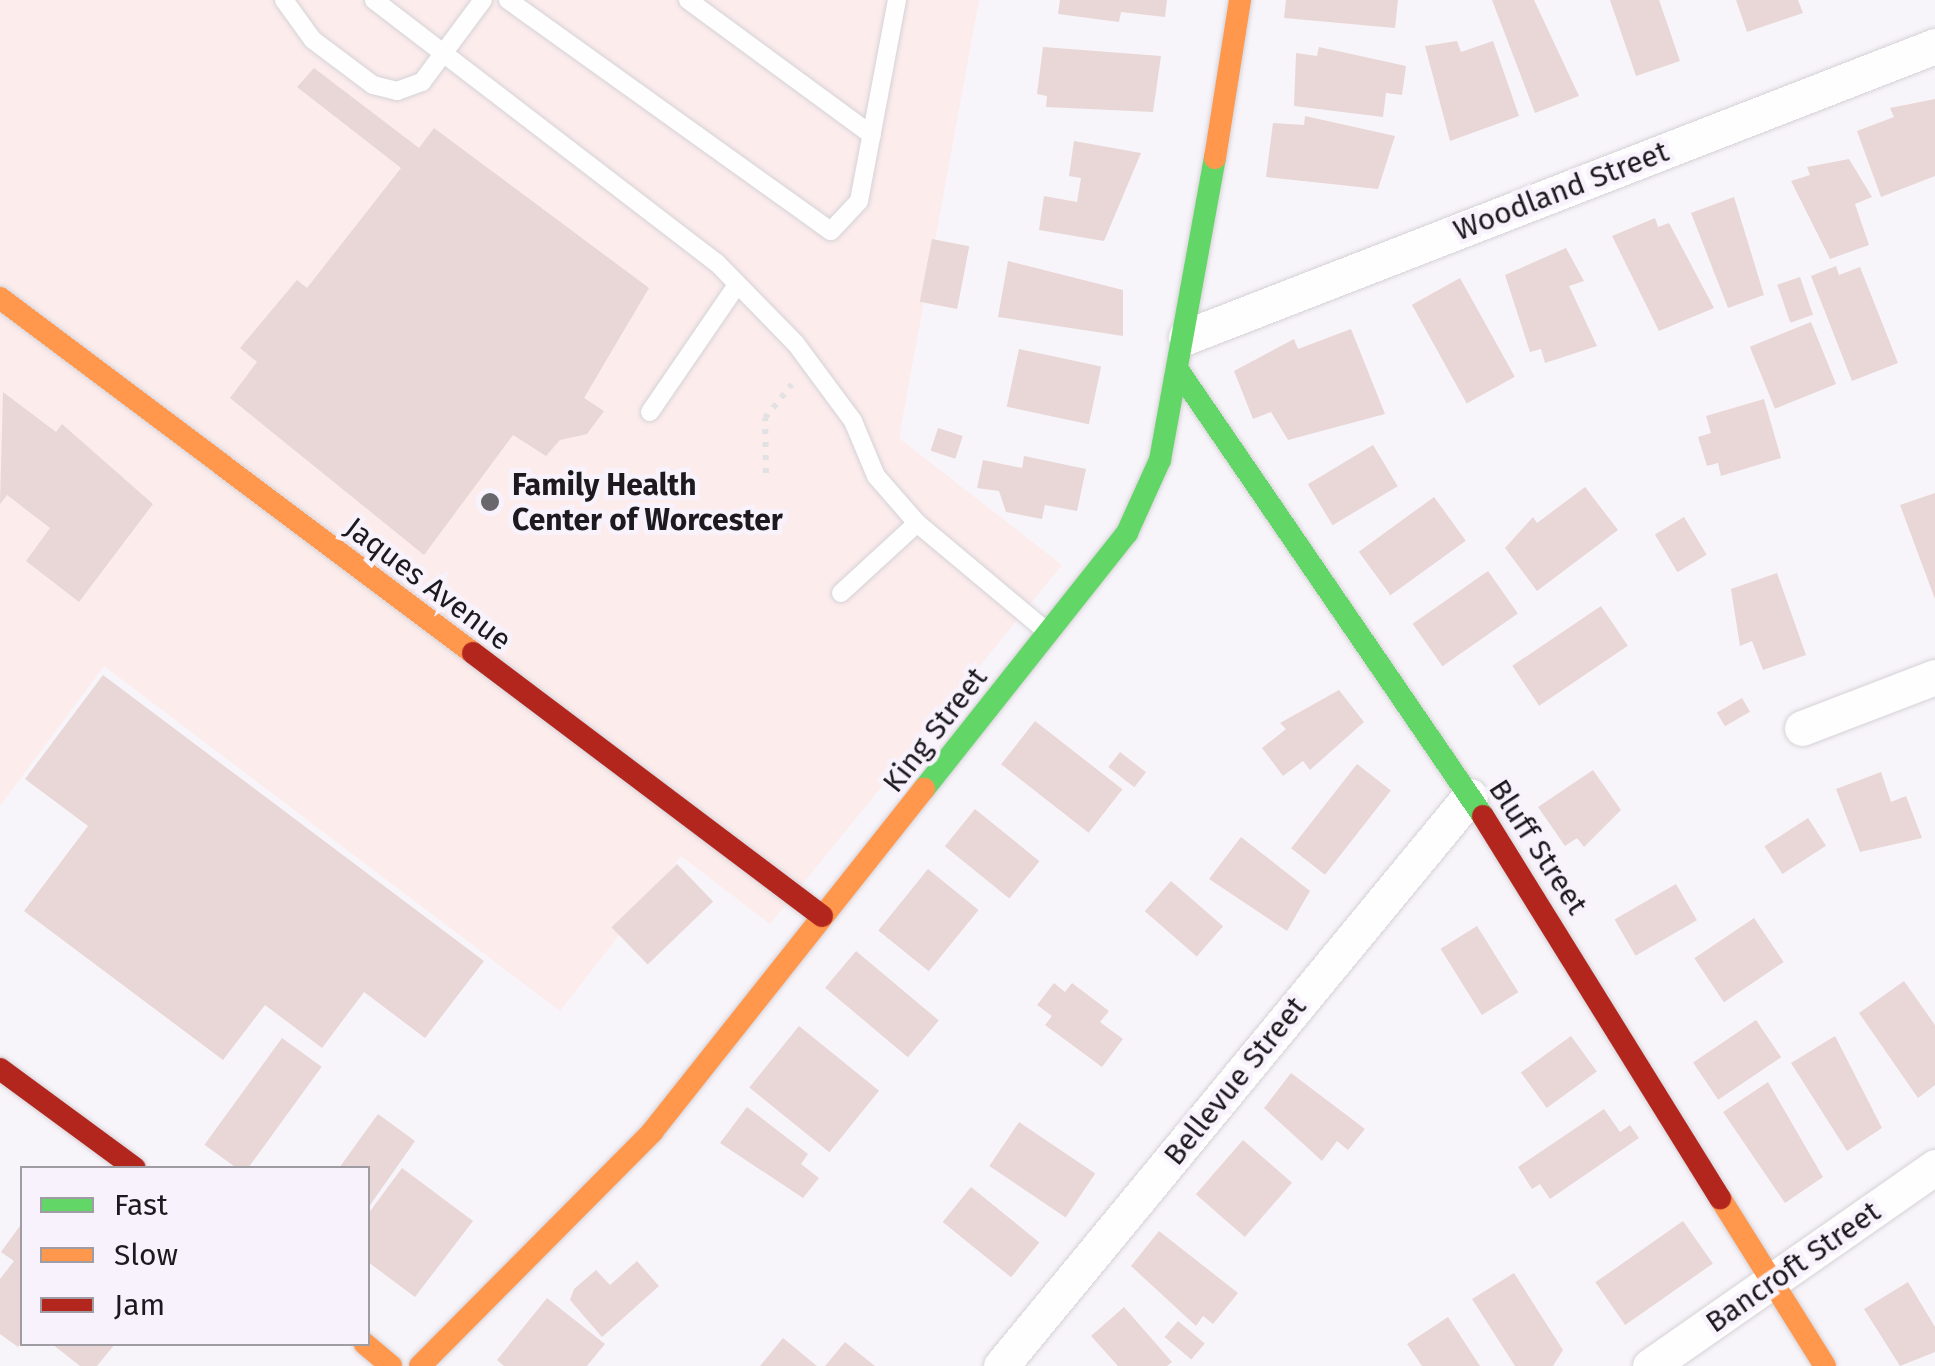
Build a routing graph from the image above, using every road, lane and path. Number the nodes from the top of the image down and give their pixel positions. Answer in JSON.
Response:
{"nodes":[{"id":1,"x":284,"y":0,"type":"edge"},
{"id":2,"x":374,"y":0,"type":"edge"},
{"id":3,"x":482,"y":0,"type":"edge"},
{"id":4,"x":508,"y":0,"type":"edge"},
{"id":5,"x":688,"y":0,"type":"edge"},
{"id":6,"x":1240,"y":0,"type":"edge"},
{"id":7,"x":894,"y":2,"type":"edge"},
{"id":8,"x":1935,"y":46,"type":"edge"},
{"id":9,"x":444,"y":51,"type":"junction"},
{"id":10,"x":872,"y":135,"type":"junction"},
{"id":11,"x":738,"y":285,"type":"junction"},
{"id":12,"x":0,"y":298,"type":"edge"},
{"id":13,"x":1186,"y":337,"type":"junction"},
{"id":14,"x":1180,"y":373,"type":"junction"},
{"id":15,"x":793,"y":383,"type":"dead end"},
{"id":16,"x":650,"y":412,"type":"dead end"},
{"id":17,"x":766,"y":472,"type":"dead end"},
{"id":18,"x":917,"y":522,"type":"junction"},
{"id":19,"x":842,"y":593,"type":"dead end"},
{"id":20,"x":1050,"y":634,"type":"junction"},
{"id":21,"x":1935,"y":677,"type":"edge"},
{"id":22,"x":1802,"y":728,"type":"dead end"},
{"id":23,"x":1470,"y":796,"type":"junction"},
{"id":24,"x":822,"y":916,"type":"junction"},
{"id":25,"x":0,"y":1069,"type":"edge"},
{"id":26,"x":133,"y":1166,"type":"edge"},
{"id":27,"x":1935,"y":1167,"type":"edge"},
{"id":28,"x":1774,"y":1280,"type":"junction"},
{"id":29,"x":367,"y":1346,"type":"edge"},
{"id":30,"x":392,"y":1366,"type":"edge"},
{"id":31,"x":420,"y":1366,"type":"edge"},
{"id":32,"x":1001,"y":1366,"type":"edge"},
{"id":33,"x":1650,"y":1366,"type":"edge"},
{"id":34,"x":1825,"y":1366,"type":"edge"}],
"edges":[{"from":1,"to":9,"type":"lane"},
{"from":2,"to":9,"type":"lane"},
{"from":3,"to":9,"type":"lane"},
{"from":4,"to":10,"type":"lane"},
{"from":5,"to":10,"type":"lane"},
{"from":6,"to":13,"type":"street","name":"King Street"},
{"from":7,"to":10,"type":"lane"},
{"from":8,"to":13,"type":"street","name":"Woodland Street"},
{"from":9,"to":11,"type":"lane"},
{"from":11,"to":16,"type":"lane"},
{"from":11,"to":18,"type":"lane"},
{"from":12,"to":24,"type":"street","name":"Jaques Avenue"},
{"from":13,"to":14,"type":"street","name":"King Street"},
{"from":14,"to":20,"type":"street","name":"King Street"},
{"from":14,"to":23,"type":"street","name":"Bluff Street"},
{"from":15,"to":17,"type":"path"},
{"from":18,"to":19,"type":"lane"},
{"from":18,"to":20,"type":"lane"},
{"from":20,"to":24,"type":"street","name":"King Street"},
{"from":21,"to":22,"type":"street"},
{"from":23,"to":28,"type":"street","name":"Bluff Street"},
{"from":23,"to":32,"type":"street","name":"Bellevue Street"},
{"from":24,"to":31,"type":"street","name":"King Street"},
{"from":25,"to":26,"type":"street"},
{"from":27,"to":28,"type":"street","name":"Bancroft Street"},
{"from":28,"to":33,"type":"street","name":"Bancroft Street"},
{"from":28,"to":34,"type":"street","name":"Bluff Street"},
{"from":29,"to":30,"type":"street"}]}
